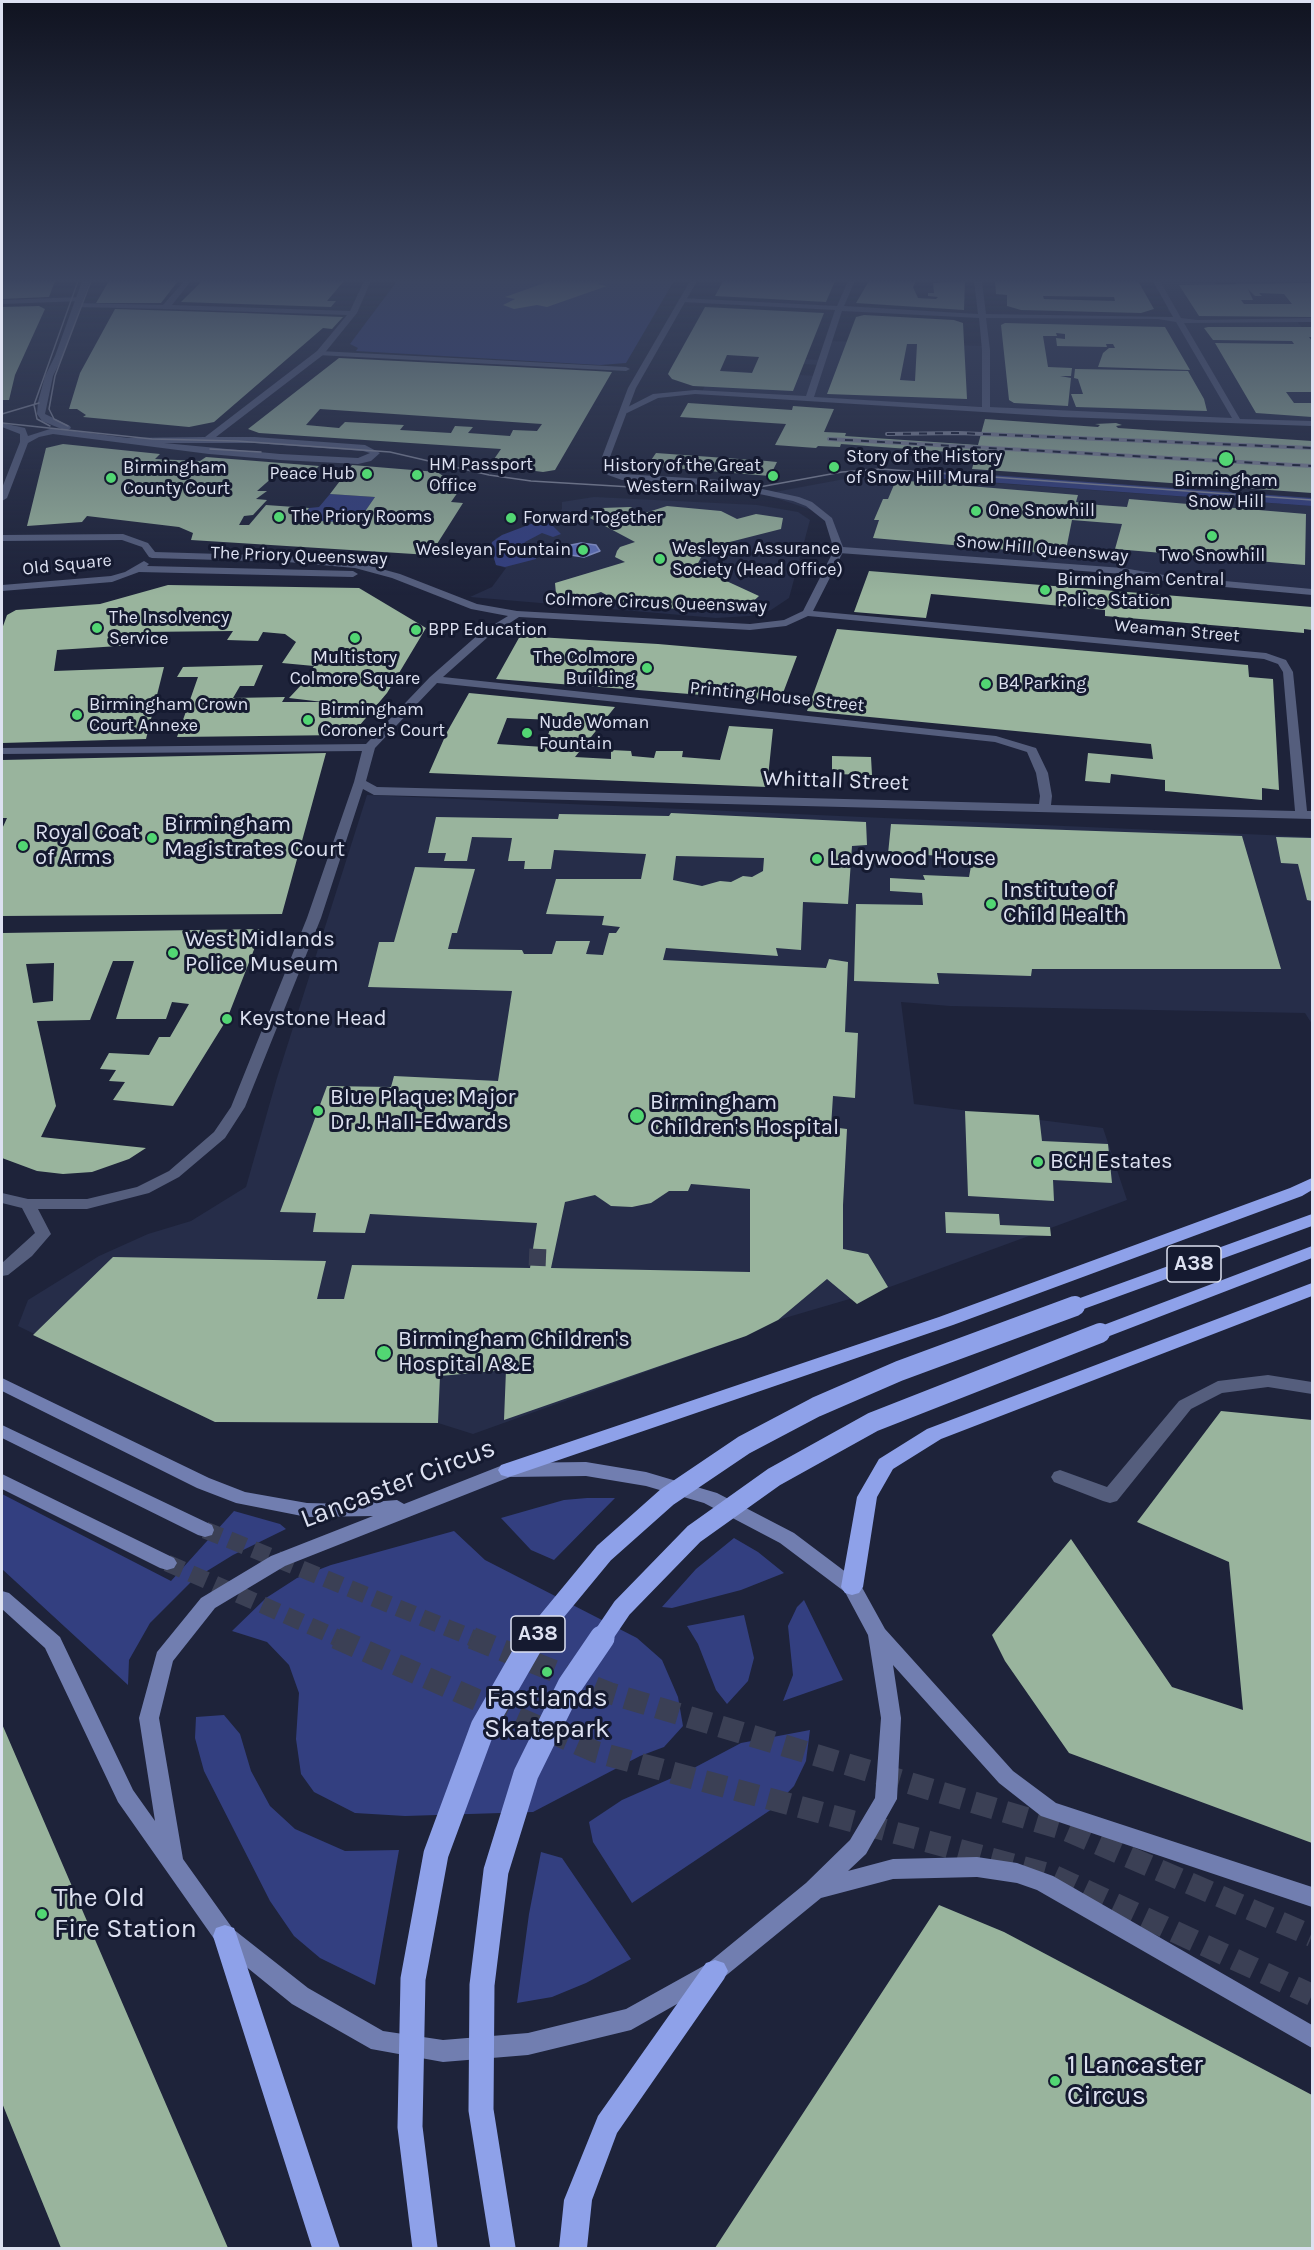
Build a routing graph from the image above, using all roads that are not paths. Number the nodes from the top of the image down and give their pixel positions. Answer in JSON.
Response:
{"nodes":[{"id":1,"x":47,"y":386,"type":"edge"},
{"id":2,"x":277,"y":386,"type":"edge"},
{"id":3,"x":633,"y":386,"type":"edge"},
{"id":4,"x":813,"y":386,"type":"edge"},
{"id":5,"x":987,"y":386,"type":"edge"},
{"id":6,"x":1217,"y":386,"type":"edge"},
{"id":7,"x":809,"y":399,"type":"junction"},
{"id":8,"x":987,"y":410,"type":"junction"},
{"id":9,"x":624,"y":411,"type":"junction"},
{"id":10,"x":1238,"y":422,"type":"junction"},
{"id":11,"x":1312,"y":424,"type":"edge"},
{"id":12,"x":2,"y":425,"type":"edge"},
{"id":13,"x":90,"y":435,"type":"junction"},
{"id":14,"x":24,"y":438,"type":"junction"},
{"id":15,"x":131,"y":440,"type":"junction"},
{"id":16,"x":207,"y":440,"type":"junction"},
{"id":17,"x":2,"y":498,"type":"edge"},
{"id":18,"x":2,"y":538,"type":"edge"},
{"id":19,"x":839,"y":550,"type":"junction"},
{"id":20,"x":152,"y":555,"type":"junction"},
{"id":21,"x":137,"y":569,"type":"junction"},
{"id":22,"x":396,"y":576,"type":"junction"},
{"id":23,"x":2,"y":588,"type":"edge"},
{"id":24,"x":1312,"y":592,"type":"edge"},
{"id":25,"x":807,"y":613,"type":"junction"},
{"id":26,"x":517,"y":614,"type":"junction"},
{"id":27,"x":434,"y":679,"type":"junction"},
{"id":28,"x":455,"y":681,"type":"junction"},
{"id":29,"x":420,"y":693,"type":"junction"},
{"id":30,"x":369,"y":747,"type":"junction"},
{"id":31,"x":2,"y":751,"type":"edge"},
{"id":32,"x":360,"y":782,"type":"junction"},
{"id":33,"x":1044,"y":809,"type":"junction"},
{"id":34,"x":1307,"y":815,"type":"edge"},
{"id":35,"x":1312,"y":1183,"type":"edge"},
{"id":36,"x":2,"y":1198,"type":"edge"},
{"id":37,"x":28,"y":1204,"type":"junction"},
{"id":38,"x":1312,"y":1220,"type":"edge"},
{"id":39,"x":1312,"y":1252,"type":"edge"},
{"id":40,"x":2,"y":1271,"type":"edge"},
{"id":41,"x":1312,"y":1289,"type":"edge"},
{"id":42,"x":2,"y":1384,"type":"edge"},
{"id":43,"x":1312,"y":1388,"type":"edge"},
{"id":44,"x":2,"y":1431,"type":"edge"},
{"id":45,"x":508,"y":1470,"type":"junction"},
{"id":46,"x":1060,"y":1477,"type":"dead end"},
{"id":47,"x":2,"y":1481,"type":"edge"},
{"id":48,"x":412,"y":1506,"type":"junction"},
{"id":49,"x":205,"y":1530,"type":"tunnel mouth"},
{"id":50,"x":168,"y":1563,"type":"tunnel mouth"},
{"id":51,"x":852,"y":1587,"type":"junction"},
{"id":52,"x":2,"y":1598,"type":"edge"},
{"id":53,"x":878,"y":1635,"type":"junction"},
{"id":54,"x":172,"y":1861,"type":"junction"},
{"id":55,"x":814,"y":1890,"type":"junction"},
{"id":56,"x":1312,"y":1897,"type":"edge"},
{"id":57,"x":225,"y":1936,"type":"junction"},
{"id":58,"x":716,"y":1971,"type":"junction"},
{"id":59,"x":1312,"y":2037,"type":"edge"},
{"id":60,"x":326,"y":2248,"type":"edge"},
{"id":61,"x":424,"y":2248,"type":"edge"},
{"id":62,"x":503,"y":2248,"type":"edge"},
{"id":63,"x":573,"y":2248,"type":"edge"}],
"edges":[{"from":1,"to":13,"type":"street"},
{"from":2,"to":16,"type":"street"},
{"from":3,"to":9,"type":"street"},
{"from":4,"to":7,"type":"street"},
{"from":5,"to":8,"type":"street"},
{"from":6,"to":10,"type":"street"},
{"from":7,"to":8,"type":"street"},
{"from":7,"to":9,"type":"street"},
{"from":8,"to":10,"type":"street"},
{"from":9,"to":19,"type":"street"},
{"from":10,"to":11,"type":"street"},
{"from":12,"to":14,"type":"street"},
{"from":13,"to":14,"type":"street"},
{"from":13,"to":15,"type":"street"},
{"from":14,"to":17,"type":"street"},
{"from":15,"to":16,"type":"street"},
{"from":15,"to":16,"type":"street"},
{"from":18,"to":20,"type":"street","name":"Old Square"},
{"from":19,"to":24,"type":"street","name":"Snow Hill Queensway"},
{"from":19,"to":25,"type":"street"},
{"from":20,"to":21,"type":"street","name":"Old Square"},
{"from":20,"to":22,"type":"street","name":"The Priory Queensway"},
{"from":21,"to":22,"type":"street","name":"The Priory Queensway"},
{"from":21,"to":23,"type":"street","name":"Old Square"},
{"from":22,"to":26,"type":"street","name":"Colmore Circus Queensway"},
{"from":25,"to":26,"type":"street","name":"Colmore Circus Queensway"},
{"from":25,"to":34,"type":"street","name":"Weaman Street"},
{"from":26,"to":27,"type":"street"},
{"from":27,"to":28,"type":"street","name":"Printing House Street"},
{"from":27,"to":29,"type":"street"},
{"from":28,"to":29,"type":"street","name":"Printing House Street"},
{"from":28,"to":33,"type":"street","name":"Printing House Street"},
{"from":29,"to":30,"type":"street"},
{"from":30,"to":31,"type":"street"},
{"from":30,"to":32,"type":"street"},
{"from":32,"to":33,"type":"street","name":"Whittall Street"},
{"from":32,"to":37,"type":"street"},
{"from":33,"to":34,"type":"street","name":"Whittall Street"},
{"from":35,"to":45,"type":"highway"},
{"from":36,"to":37,"type":"street"},
{"from":37,"to":40,"type":"street"},
{"from":38,"to":61,"type":"highway","number":"A38","bridge":true},
{"from":39,"to":62,"type":"highway","number":"A38","bridge":true},
{"from":41,"to":51,"type":"highway"},
{"from":42,"to":48,"type":"main road"},
{"from":43,"to":46,"type":"street"},
{"from":44,"to":49,"type":"main road"},
{"from":45,"to":48,"type":"main road","name":"Lancaster Circus"},
{"from":45,"to":51,"type":"main road","name":"Lancaster Circus"},
{"from":47,"to":50,"type":"main road"},
{"from":48,"to":54,"type":"main road","name":"Lancaster Circus"},
{"from":51,"to":53,"type":"main road","name":"Lancaster Circus"},
{"from":52,"to":54,"type":"main road"},
{"from":53,"to":55,"type":"main road","name":"Lancaster Circus"},
{"from":53,"to":56,"type":"main road"},
{"from":54,"to":57,"type":"main road","name":"Lancaster Circus"},
{"from":55,"to":58,"type":"main road","name":"Lancaster Circus"},
{"from":55,"to":59,"type":"main road"},
{"from":57,"to":58,"type":"main road","name":"Lancaster Circus"},
{"from":57,"to":60,"type":"highway"},
{"from":58,"to":63,"type":"highway"}]}
